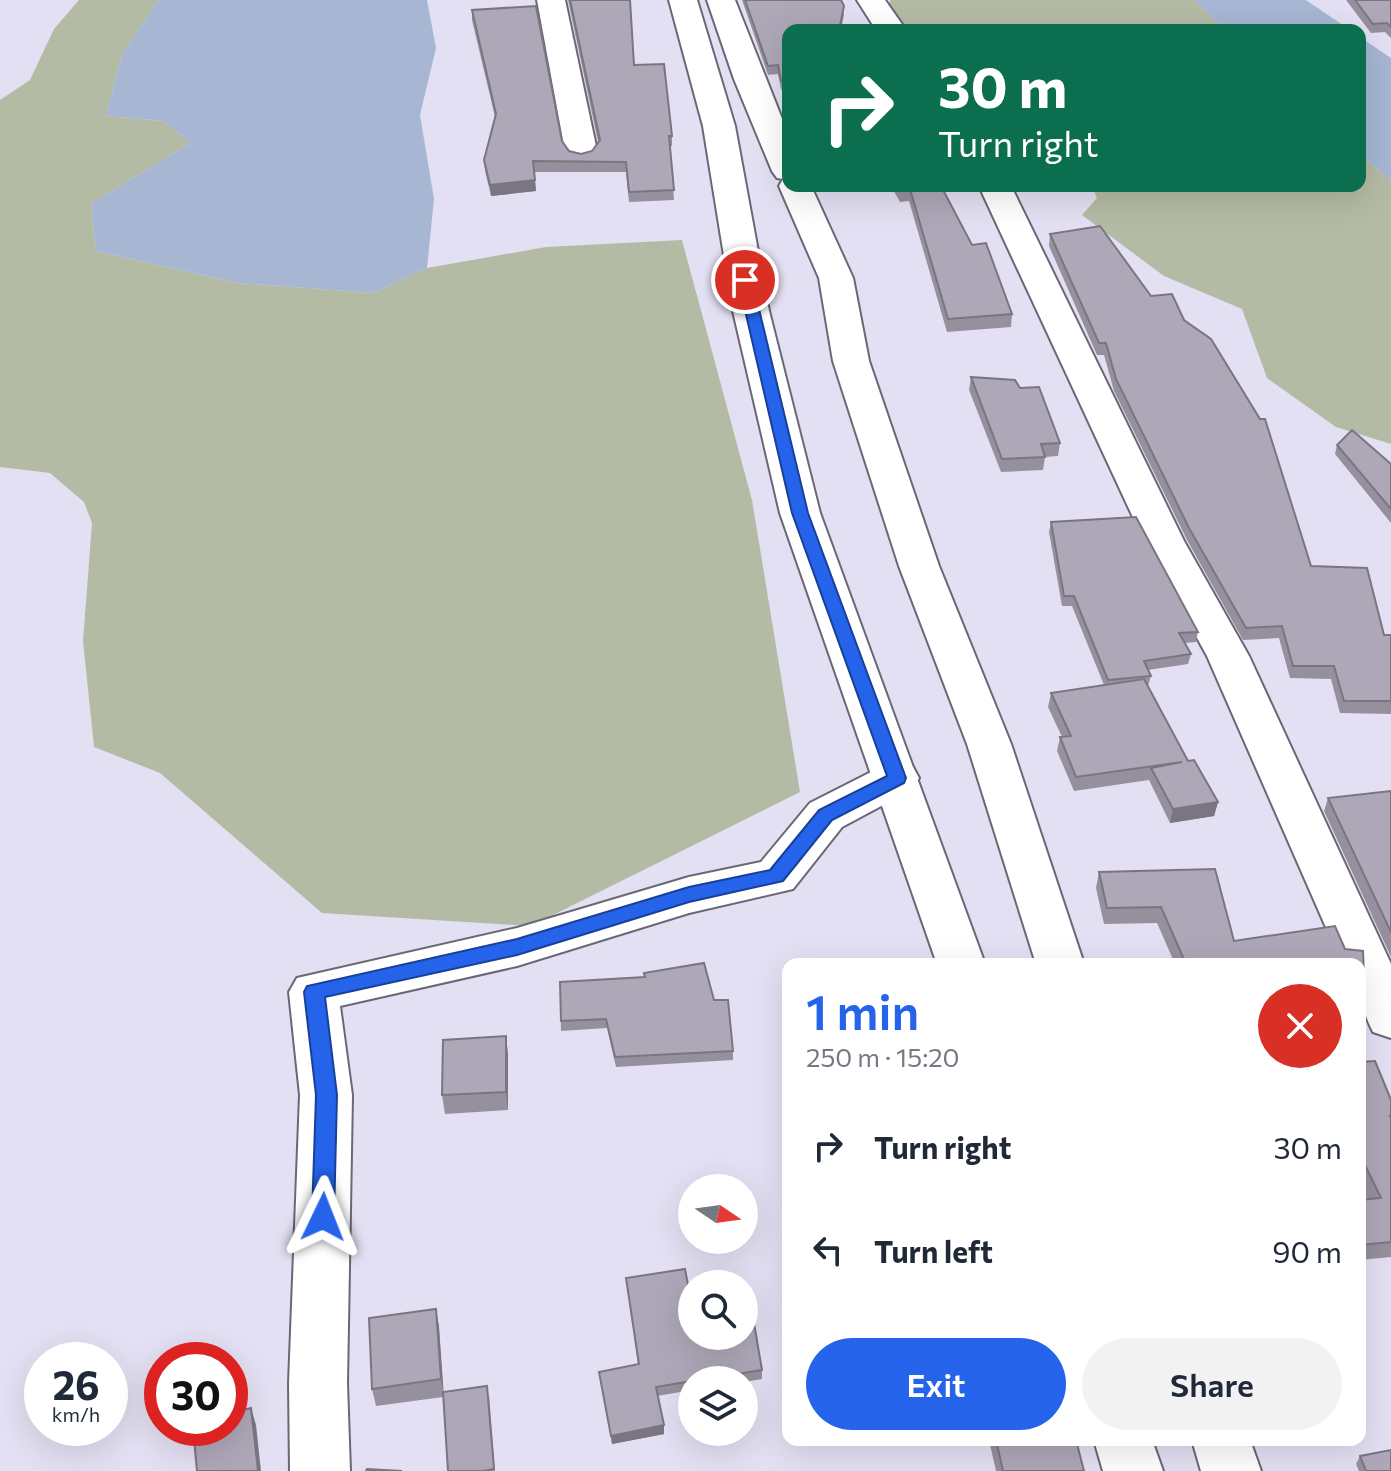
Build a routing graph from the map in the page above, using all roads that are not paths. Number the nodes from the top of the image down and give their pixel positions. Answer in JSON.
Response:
{"nodes":[{"id":1,"x":551,"y":0,"type":"edge"},
{"id":2,"x":683,"y":0,"type":"edge"},
{"id":3,"x":721,"y":0,"type":"edge"},
{"id":4,"x":871,"y":0,"type":"edge"},
{"id":5,"x":887,"y":24,"type":"edge"},
{"id":6,"x":581,"y":151,"type":"edge"},
{"id":7,"x":782,"y":157,"type":"edge"},
{"id":8,"x":798,"y":192,"type":"edge"},
{"id":9,"x":998,"y":192,"type":"edge"},
{"id":10,"x":897,"y":778,"type":"junction"},
{"id":11,"x":959,"y":958,"type":"edge"},
{"id":12,"x":1058,"y":958,"type":"edge"},
{"id":13,"x":1364,"y":958,"type":"edge"},
{"id":14,"x":1366,"y":962,"type":"edge"},
{"id":15,"x":1391,"y":1018,"type":"edge"},
{"id":16,"x":1125,"y":1446,"type":"edge"},
{"id":17,"x":1223,"y":1446,"type":"edge"},
{"id":18,"x":320,"y":1471,"type":"edge"},
{"id":19,"x":1133,"y":1471,"type":"edge"},
{"id":20,"x":1231,"y":1471,"type":"edge"}],
"edges":[{"from":1,"to":6,"type":"street"},
{"from":2,"to":10,"type":"street"},
{"from":3,"to":7,"type":"street"},
{"from":4,"to":5,"type":"street"},
{"from":8,"to":12,"type":"street"},
{"from":9,"to":13,"type":"street"},
{"from":10,"to":11,"type":"street"},
{"from":10,"to":18,"type":"street"},
{"from":14,"to":15,"type":"street"},
{"from":16,"to":19,"type":"street"},
{"from":17,"to":20,"type":"street"}]}
